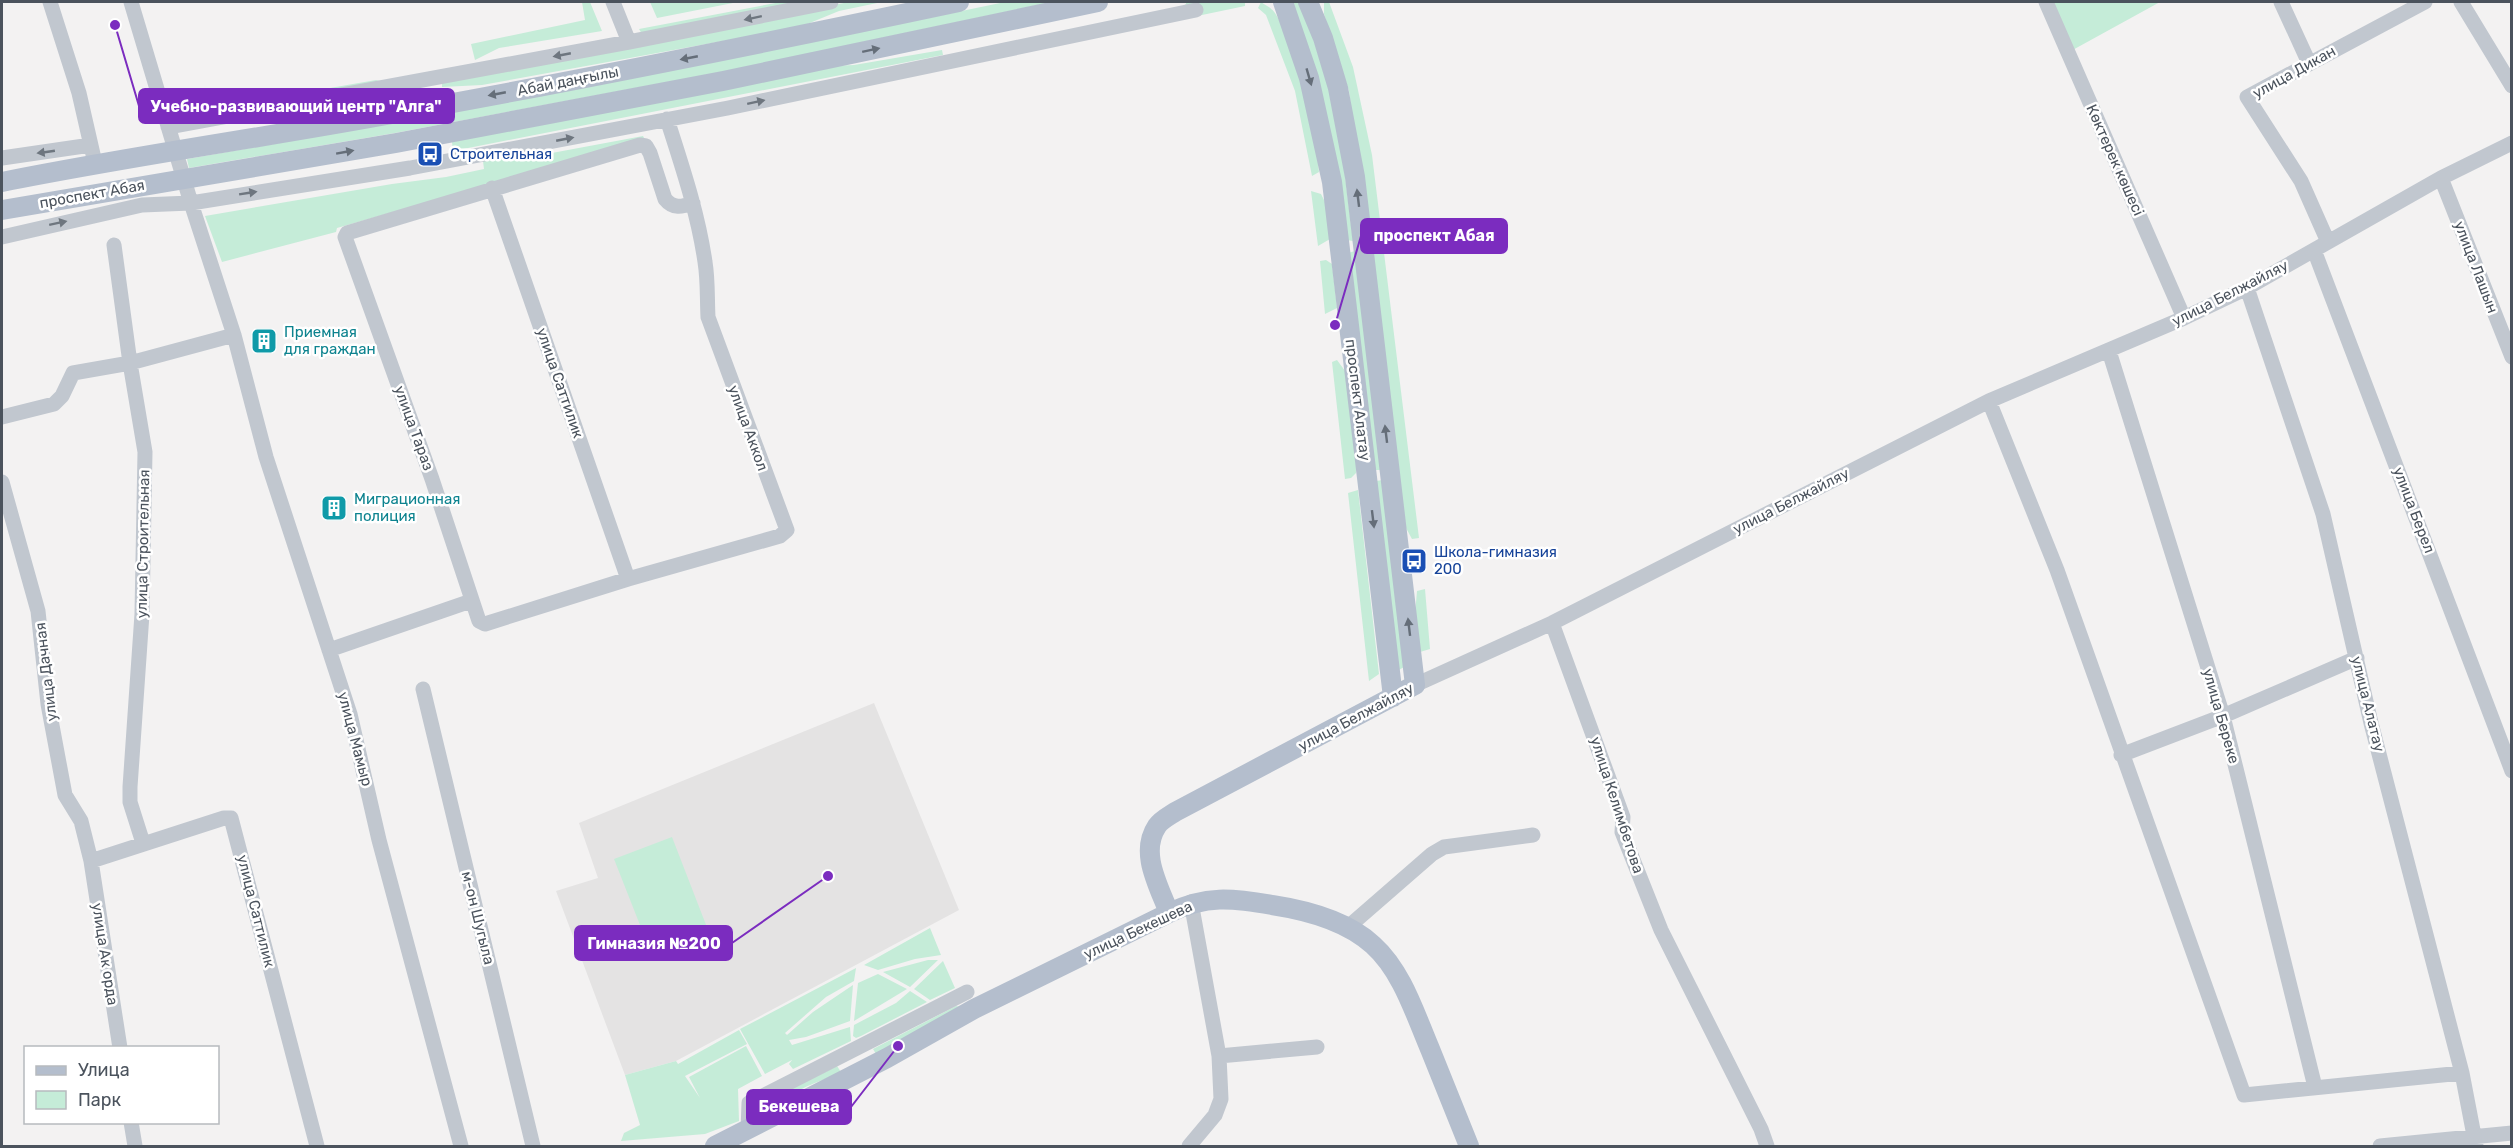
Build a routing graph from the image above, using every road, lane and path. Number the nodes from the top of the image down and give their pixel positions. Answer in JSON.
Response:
{"nodes":[{"id":1,"x":50,"y":2,"type":"edge"},
{"id":2,"x":131,"y":2,"type":"edge"},
{"id":3,"x":613,"y":2,"type":"edge"},
{"id":4,"x":831,"y":2,"type":"edge"},
{"id":5,"x":959,"y":2,"type":"edge"},
{"id":6,"x":1098,"y":2,"type":"edge"},
{"id":7,"x":1274,"y":2,"type":"edge"},
{"id":8,"x":1283,"y":2,"type":"edge"},
{"id":9,"x":1308,"y":2,"type":"edge"},
{"id":10,"x":1317,"y":2,"type":"edge"},
{"id":11,"x":2046,"y":2,"type":"edge"},
{"id":12,"x":2281,"y":2,"type":"edge"},
{"id":13,"x":2424,"y":2,"type":"edge"},
{"id":14,"x":2461,"y":2,"type":"edge"},
{"id":15,"x":939,"y":4,"type":"edge"},
{"id":16,"x":1196,"y":10,"type":"dead end"},
{"id":17,"x":947,"y":33,"type":"junction"},
{"id":18,"x":1323,"y":38,"type":"junction"},
{"id":19,"x":630,"y":42,"type":"junction"},
{"id":20,"x":1300,"y":46,"type":"junction"},
{"id":21,"x":954,"y":61,"type":"junction"},
{"id":22,"x":2309,"y":63,"type":"junction"},
{"id":23,"x":2511,"y":86,"type":"edge"},
{"id":24,"x":303,"y":103,"type":"junction"},
{"id":25,"x":667,"y":119,"type":"junction"},
{"id":26,"x":168,"y":127,"type":"junction"},
{"id":27,"x":308,"y":129,"type":"junction"},
{"id":28,"x":2511,"y":143,"type":"edge"},
{"id":29,"x":175,"y":151,"type":"junction"},
{"id":30,"x":93,"y":154,"type":"junction"},
{"id":31,"x":313,"y":157,"type":"junction"},
{"id":32,"x":2,"y":158,"type":"edge"},
{"id":33,"x":2441,"y":178,"type":"junction"},
{"id":34,"x":183,"y":179,"type":"junction"},
{"id":35,"x":2,"y":182,"type":"edge"},
{"id":36,"x":317,"y":182,"type":"junction"},
{"id":37,"x":492,"y":188,"type":"junction"},
{"id":38,"x":191,"y":203,"type":"junction"},
{"id":39,"x":693,"y":203,"type":"junction"},
{"id":40,"x":2,"y":210,"type":"edge"},
{"id":41,"x":2,"y":237,"type":"edge"},
{"id":42,"x":2328,"y":242,"type":"junction"},
{"id":43,"x":1363,"y":244,"type":"junction"},
{"id":44,"x":114,"y":245,"type":"dead end"},
{"id":45,"x":1340,"y":250,"type":"junction"},
{"id":46,"x":2314,"y":250,"type":"junction"},
{"id":47,"x":2247,"y":288,"type":"junction"},
{"id":48,"x":2184,"y":318,"type":"junction"},
{"id":49,"x":234,"y":335,"type":"junction"},
{"id":50,"x":2109,"y":351,"type":"junction"},
{"id":51,"x":2511,"y":357,"type":"edge"},
{"id":52,"x":130,"y":363,"type":"junction"},
{"id":53,"x":1989,"y":401,"type":"junction"},
{"id":54,"x":2,"y":417,"type":"edge"},
{"id":55,"x":1390,"y":473,"type":"junction"},
{"id":56,"x":1368,"y":478,"type":"junction"},
{"id":57,"x":2,"y":482,"type":"edge"},
{"id":58,"x":628,"y":579,"type":"junction"},
{"id":59,"x":471,"y":601,"type":"junction"},
{"id":60,"x":1552,"y":622,"type":"junction"},
{"id":61,"x":329,"y":650,"type":"junction"},
{"id":62,"x":2357,"y":658,"type":"junction"},
{"id":63,"x":1415,"y":685,"type":"junction"},
{"id":64,"x":423,"y":689,"type":"dead end"},
{"id":65,"x":1393,"y":697,"type":"junction"},
{"id":66,"x":2223,"y":716,"type":"junction"},
{"id":67,"x":2121,"y":755,"type":"junction"},
{"id":68,"x":2511,"y":771,"type":"edge"},
{"id":69,"x":1533,"y":835,"type":"dead end"},
{"id":70,"x":143,"y":843,"type":"junction"},
{"id":71,"x":91,"y":861,"type":"junction"},
{"id":72,"x":1191,"y":902,"type":"junction"},
{"id":73,"x":1169,"y":913,"type":"junction"},
{"id":74,"x":1347,"y":928,"type":"junction"},
{"id":75,"x":966,"y":992,"type":"dead end"},
{"id":76,"x":120,"y":1046,"type":"edge"},
{"id":77,"x":1317,"y":1047,"type":"dead end"},
{"id":78,"x":1219,"y":1056,"type":"junction"},
{"id":79,"x":2462,"y":1073,"type":"junction"},
{"id":80,"x":2315,"y":1088,"type":"junction"},
{"id":81,"x":131,"y":1124,"type":"edge"},
{"id":82,"x":748,"y":1131,"type":"junction"},
{"id":83,"x":2511,"y":1133,"type":"edge"},
{"id":84,"x":2475,"y":1136,"type":"edge"},
{"id":85,"x":135,"y":1146,"type":"edge"},
{"id":86,"x":317,"y":1146,"type":"edge"},
{"id":87,"x":461,"y":1146,"type":"edge"},
{"id":88,"x":533,"y":1146,"type":"edge"},
{"id":89,"x":715,"y":1146,"type":"edge"},
{"id":90,"x":1188,"y":1146,"type":"edge"},
{"id":91,"x":1469,"y":1146,"type":"edge"},
{"id":92,"x":1767,"y":1146,"type":"edge"},
{"id":93,"x":2380,"y":1146,"type":"edge"}],
"edges":[{"from":1,"to":30,"type":"street"},
{"from":2,"to":26,"type":"street"},
{"from":3,"to":19,"type":"street"},
{"from":4,"to":19,"type":"street","one_way":true},
{"from":5,"to":15,"type":"main road","name":"Абай даңғылы"},
{"from":6,"to":17,"type":"main road","name":"проспект Абая"},
{"from":7,"to":20,"type":"main road"},
{"from":8,"to":20,"type":"main road","name":"проспект Алатау"},
{"from":9,"to":18,"type":"main road","name":"проспект Алатау"},
{"from":10,"to":18,"type":"main road"},
{"from":11,"to":48,"type":"street","name":"Көктерек көшесі"},
{"from":12,"to":22,"type":"street"},
{"from":13,"to":22,"type":"street","name":"улица Дикан"},
{"from":14,"to":23,"type":"street"},
{"from":15,"to":27,"type":"main road","name":"Абай даңғылы","one_way":true},
{"from":16,"to":21,"type":"street"},
{"from":17,"to":21,"type":"street"},
{"from":31,"to":17,"type":"main road","name":"проспект Абая","one_way":true},
{"from":43,"to":18,"type":"main road","name":"проспект Алатау","one_way":true},
{"from":19,"to":24,"type":"street","one_way":true},
{"from":20,"to":45,"type":"main road","name":"проспект Алатау","one_way":true},
{"from":25,"to":21,"type":"street","one_way":true},
{"from":22,"to":42,"type":"street","name":"улица Дикан"},
{"from":24,"to":26,"type":"street"},
{"from":24,"to":27,"type":"street"},
{"from":36,"to":25,"type":"street","one_way":true},
{"from":25,"to":39,"type":"street"},
{"from":26,"to":29,"type":"street"},
{"from":27,"to":29,"type":"main road","name":"Абай даңғылы"},
{"from":28,"to":33,"type":"street","name":"улица Белжайляу"},
{"from":29,"to":30,"type":"main road","name":"проспект Абая"},
{"from":29,"to":34,"type":"street"},
{"from":30,"to":32,"type":"street","one_way":true},
{"from":30,"to":35,"type":"main road","name":"проспект Абая"},
{"from":31,"to":34,"type":"main road","name":"проспект Абая"},
{"from":31,"to":36,"type":"street"},
{"from":33,"to":42,"type":"street","name":"улица Белжайляу"},
{"from":33,"to":51,"type":"street","name":"улица Лашын"},
{"from":34,"to":38,"type":"street","name":"улица Мамыр"},
{"from":34,"to":40,"type":"main road","name":"проспект Абая"},
{"from":38,"to":36,"type":"street","one_way":true},
{"from":37,"to":39,"type":"street"},
{"from":37,"to":58,"type":"street","name":"улица Саттилик"},
{"from":37,"to":59,"type":"street","name":"улица Тараз"},
{"from":41,"to":38,"type":"street","one_way":true},
{"from":38,"to":49,"type":"street","name":"улица Мамыр"},
{"from":39,"to":58,"type":"street","name":"улица Аккол"},
{"from":42,"to":46,"type":"street","name":"улица Белжайляу"},
{"from":43,"to":45,"type":"main road"},
{"from":55,"to":43,"type":"main road","name":"проспект Алатау","one_way":true},
{"from":44,"to":52,"type":"street","name":"улица Строительная"},
{"from":45,"to":56,"type":"main road","name":"проспект Алатау"},
{"from":46,"to":47,"type":"street","name":"улица Белжайляу"},
{"from":46,"to":68,"type":"street","name":"улица Берел"},
{"from":47,"to":48,"type":"street","name":"улица Белжайляу"},
{"from":47,"to":62,"type":"street","name":"улица Алатау"},
{"from":48,"to":50,"type":"street","name":"улица Белжайляу"},
{"from":49,"to":52,"type":"street"},
{"from":49,"to":61,"type":"street","name":"улица Мамыр"},
{"from":50,"to":53,"type":"street","name":"улица Белжайляу"},
{"from":50,"to":66,"type":"street","name":"улица Береке"},
{"from":52,"to":54,"type":"street"},
{"from":52,"to":70,"type":"street","name":"улица Строительная"},
{"from":53,"to":60,"type":"street","name":"улица Белжайляу"},
{"from":53,"to":67,"type":"street"},
{"from":55,"to":56,"type":"main road"},
{"from":63,"to":55,"type":"main road","name":"проспект Алатау","one_way":true},
{"from":56,"to":65,"type":"main road","name":"проспект Алатау","one_way":true},
{"from":57,"to":71,"type":"street","name":"улица Дачная"},
{"from":58,"to":59,"type":"street","name":"улица Тараз"},
{"from":59,"to":61,"type":"street"},
{"from":60,"to":63,"type":"street","name":"улица Белжайляу"},
{"from":60,"to":92,"type":"street","name":"улица Келимбетова"},
{"from":61,"to":87,"type":"street","name":"улица Мамыр"},
{"from":62,"to":66,"type":"street"},
{"from":62,"to":79,"type":"street","name":"улица Алатау"},
{"from":63,"to":65,"type":"main road","name":"улица Белжайляу"},
{"from":64,"to":88,"type":"street","name":"м-он Шугыла"},
{"from":65,"to":73,"type":"main road","name":"улица Белжайляу"},
{"from":66,"to":67,"type":"street"},
{"from":66,"to":80,"type":"street","name":"улица Береке"},
{"from":67,"to":80,"type":"street"},
{"from":69,"to":74,"type":"street"},
{"from":70,"to":71,"type":"street","name":"улица Саттилик"},
{"from":70,"to":86,"type":"street","name":"улица Саттилик"},
{"from":71,"to":76,"type":"street","name":"улица Ак орда"},
{"from":72,"to":73,"type":"main road","name":"улица Бекешева"},
{"from":72,"to":74,"type":"main road","name":"улица Бекешева"},
{"from":72,"to":78,"type":"street"},
{"from":73,"to":82,"type":"main road","name":"улица Бекешева"},
{"from":74,"to":91,"type":"main road","name":"улица Бекешева"},
{"from":75,"to":82,"type":"street"},
{"from":77,"to":78,"type":"street"},
{"from":78,"to":90,"type":"street"},
{"from":79,"to":80,"type":"street"},
{"from":79,"to":84,"type":"street","name":"улица Алатау"},
{"from":81,"to":85,"type":"street"},
{"from":82,"to":89,"type":"main road","name":"улица Бекешева"},
{"from":83,"to":84,"type":"street"},
{"from":84,"to":93,"type":"street"}]}
